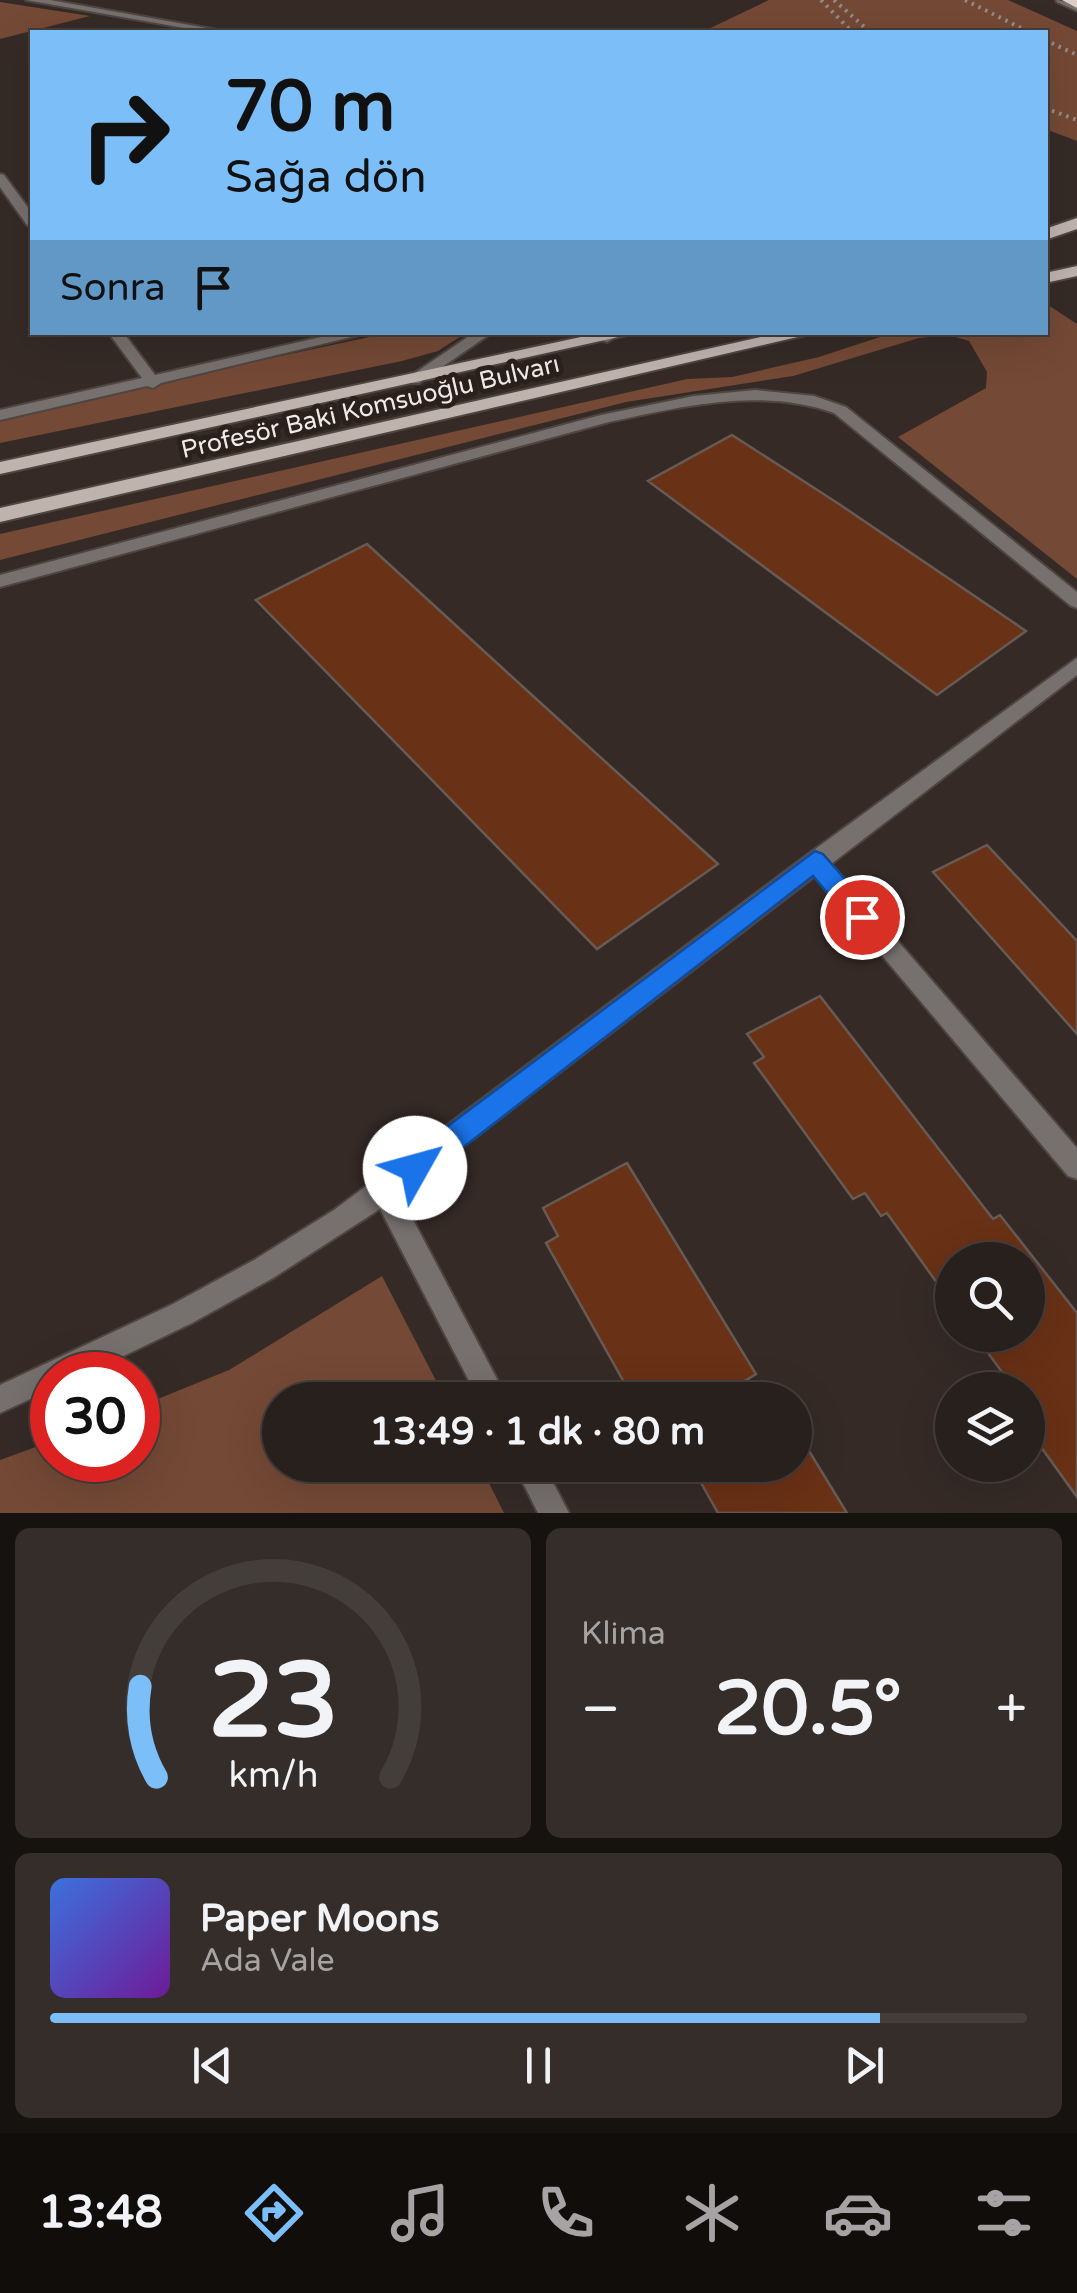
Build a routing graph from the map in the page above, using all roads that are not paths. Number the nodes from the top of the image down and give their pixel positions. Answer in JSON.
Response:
{"nodes":[{"id":1,"x":30,"y":0,"type":"edge"},
{"id":2,"x":1061,"y":0,"type":"edge"},
{"id":3,"x":1070,"y":0,"type":"edge"},
{"id":4,"x":1077,"y":5,"type":"edge"},
{"id":5,"x":212,"y":30,"type":"edge"},
{"id":6,"x":0,"y":178,"type":"edge"},
{"id":7,"x":30,"y":219,"type":"edge"},
{"id":8,"x":1077,"y":223,"type":"edge"},
{"id":9,"x":1048,"y":234,"type":"edge"},
{"id":10,"x":1077,"y":271,"type":"edge"},
{"id":11,"x":1048,"y":277,"type":"edge"},
{"id":12,"x":117,"y":335,"type":"edge"},
{"id":13,"x":353,"y":335,"type":"edge"},
{"id":14,"x":482,"y":335,"type":"edge"},
{"id":15,"x":594,"y":335,"type":"edge"},
{"id":16,"x":620,"y":335,"type":"edge"},
{"id":17,"x":797,"y":335,"type":"edge"},
{"id":18,"x":607,"y":338,"type":"junction"},
{"id":19,"x":414,"y":380,"type":"junction"},
{"id":20,"x":153,"y":383,"type":"junction"},
{"id":21,"x":0,"y":415,"type":"edge"},
{"id":22,"x":0,"y":468,"type":"edge"},
{"id":23,"x":0,"y":515,"type":"edge"},
{"id":24,"x":0,"y":580,"type":"edge"},
{"id":25,"x":1077,"y":602,"type":"edge"},
{"id":26,"x":1077,"y":665,"type":"edge"},
{"id":27,"x":815,"y":861,"type":"junction"},
{"id":28,"x":1077,"y":1167,"type":"edge"},
{"id":29,"x":384,"y":1191,"type":"junction"},
{"id":30,"x":103,"y":1352,"type":"edge"},
{"id":31,"x":485,"y":1382,"type":"edge"},
{"id":32,"x":30,"y":1385,"type":"edge"},
{"id":33,"x":0,"y":1399,"type":"edge"},
{"id":34,"x":537,"y":1482,"type":"edge"},
{"id":35,"x":554,"y":1513,"type":"edge"}],
"edges":[{"from":1,"to":5,"type":"street"},
{"from":2,"to":4,"type":"street"},
{"from":3,"to":4,"type":"highway"},
{"from":6,"to":7,"type":"street"},
{"from":8,"to":9,"type":"main road"},
{"from":10,"to":11,"type":"main road"},
{"from":12,"to":20,"type":"street"},
{"from":13,"to":20,"type":"street"},
{"from":14,"to":19,"type":"street"},
{"from":15,"to":18,"type":"street"},
{"from":16,"to":18,"type":"main road","name":"Profesör Baki Komsuoğlu Bulvarı"},
{"from":17,"to":23,"type":"main road","name":"Profesör Baki Komsuoğlu Bulvarı"},
{"from":18,"to":19,"type":"main road","name":"Profesör Baki Komsuoğlu Bulvarı"},
{"from":19,"to":22,"type":"main road","name":"Profesör Baki Komsuoğlu Bulvarı"},
{"from":20,"to":21,"type":"street"},
{"from":24,"to":25,"type":"street"},
{"from":26,"to":27,"type":"street"},
{"from":27,"to":28,"type":"street"},
{"from":27,"to":29,"type":"street"},
{"from":29,"to":30,"type":"street"},
{"from":29,"to":31,"type":"street"},
{"from":32,"to":33,"type":"street"},
{"from":34,"to":35,"type":"street"}]}
